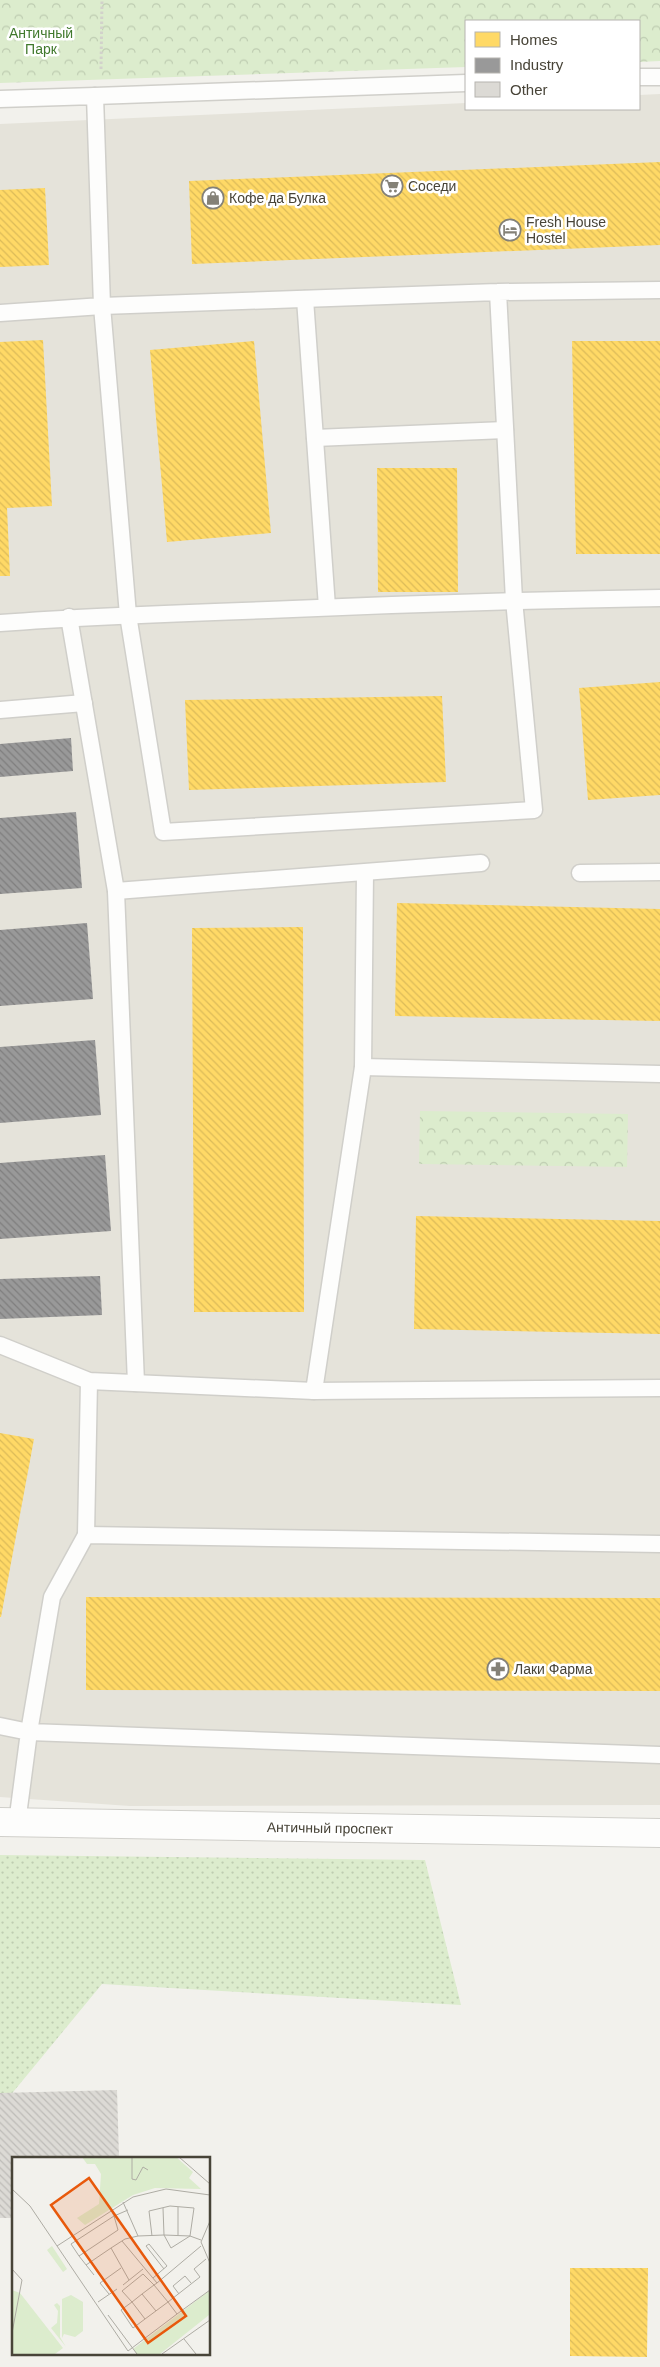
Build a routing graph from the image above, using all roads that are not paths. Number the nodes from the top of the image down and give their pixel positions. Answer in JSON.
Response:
{"nodes":[{"id":1,"x":640,"y":77,"type":"edge"},
{"id":2,"x":660,"y":77,"type":"edge"},
{"id":3,"x":465,"y":83,"type":"edge"},
{"id":4,"x":96,"y":96,"type":"junction"},
{"id":5,"x":0,"y":99,"type":"edge"},
{"id":6,"x":660,"y":290,"type":"edge"},
{"id":7,"x":498,"y":292,"type":"junction"},
{"id":8,"x":305,"y":299,"type":"junction"},
{"id":9,"x":102,"y":306,"type":"junction"},
{"id":10,"x":0,"y":313,"type":"edge"},
{"id":11,"x":505,"y":430,"type":"junction"},
{"id":12,"x":315,"y":438,"type":"junction"},
{"id":13,"x":660,"y":598,"type":"edge"},
{"id":14,"x":514,"y":600,"type":"junction"},
{"id":15,"x":327,"y":607,"type":"junction"},
{"id":16,"x":128,"y":615,"type":"junction"},
{"id":17,"x":69,"y":617,"type":"junction"},
{"id":18,"x":0,"y":623,"type":"edge"},
{"id":19,"x":84,"y":703,"type":"junction"},
{"id":20,"x":0,"y":710,"type":"edge"},
{"id":21,"x":481,"y":862,"type":"dead end"},
{"id":22,"x":660,"y":872,"type":"edge"},
{"id":23,"x":365,"y":873,"type":"junction"},
{"id":24,"x":580,"y":873,"type":"dead end"},
{"id":25,"x":116,"y":891,"type":"junction"},
{"id":26,"x":364,"y":1068,"type":"junction"},
{"id":27,"x":660,"y":1074,"type":"edge"},
{"id":28,"x":0,"y":1345,"type":"edge"},
{"id":29,"x":89,"y":1381,"type":"junction"},
{"id":30,"x":136,"y":1383,"type":"junction"},
{"id":31,"x":660,"y":1388,"type":"edge"},
{"id":32,"x":314,"y":1390,"type":"junction"},
{"id":33,"x":86,"y":1536,"type":"junction"},
{"id":34,"x":660,"y":1544,"type":"edge"},
{"id":35,"x":0,"y":1726,"type":"edge"},
{"id":36,"x":29,"y":1732,"type":"junction"},
{"id":37,"x":660,"y":1755,"type":"edge"},
{"id":38,"x":8,"y":1822,"type":"edge"},
{"id":39,"x":660,"y":1833,"type":"edge"}],
"edges":[{"from":1,"to":2,"type":"lane"},
{"from":3,"to":4,"type":"lane"},
{"from":4,"to":5,"type":"lane"},
{"from":4,"to":9,"type":"lane"},
{"from":6,"to":7,"type":"lane"},
{"from":7,"to":8,"type":"lane"},
{"from":7,"to":11,"type":"lane"},
{"from":8,"to":9,"type":"lane"},
{"from":8,"to":12,"type":"lane"},
{"from":9,"to":10,"type":"lane"},
{"from":9,"to":16,"type":"lane"},
{"from":11,"to":12,"type":"lane"},
{"from":11,"to":14,"type":"lane"},
{"from":12,"to":15,"type":"lane"},
{"from":13,"to":14,"type":"lane"},
{"from":14,"to":15,"type":"lane"},
{"from":14,"to":16,"type":"lane"},
{"from":15,"to":16,"type":"lane"},
{"from":16,"to":17,"type":"lane"},
{"from":17,"to":18,"type":"lane"},
{"from":17,"to":19,"type":"lane"},
{"from":19,"to":20,"type":"lane"},
{"from":19,"to":25,"type":"lane"},
{"from":21,"to":23,"type":"lane"},
{"from":22,"to":24,"type":"lane"},
{"from":23,"to":25,"type":"lane"},
{"from":23,"to":26,"type":"lane"},
{"from":25,"to":30,"type":"lane"},
{"from":26,"to":27,"type":"lane"},
{"from":26,"to":32,"type":"lane"},
{"from":28,"to":29,"type":"lane"},
{"from":29,"to":30,"type":"lane"},
{"from":29,"to":33,"type":"lane"},
{"from":30,"to":32,"type":"lane"},
{"from":31,"to":32,"type":"lane"},
{"from":33,"to":34,"type":"lane"},
{"from":33,"to":36,"type":"lane"},
{"from":35,"to":36,"type":"lane"},
{"from":36,"to":37,"type":"lane"},
{"from":36,"to":38,"type":"lane"},
{"from":38,"to":39,"type":"street","name":"Античный проспект"}]}
